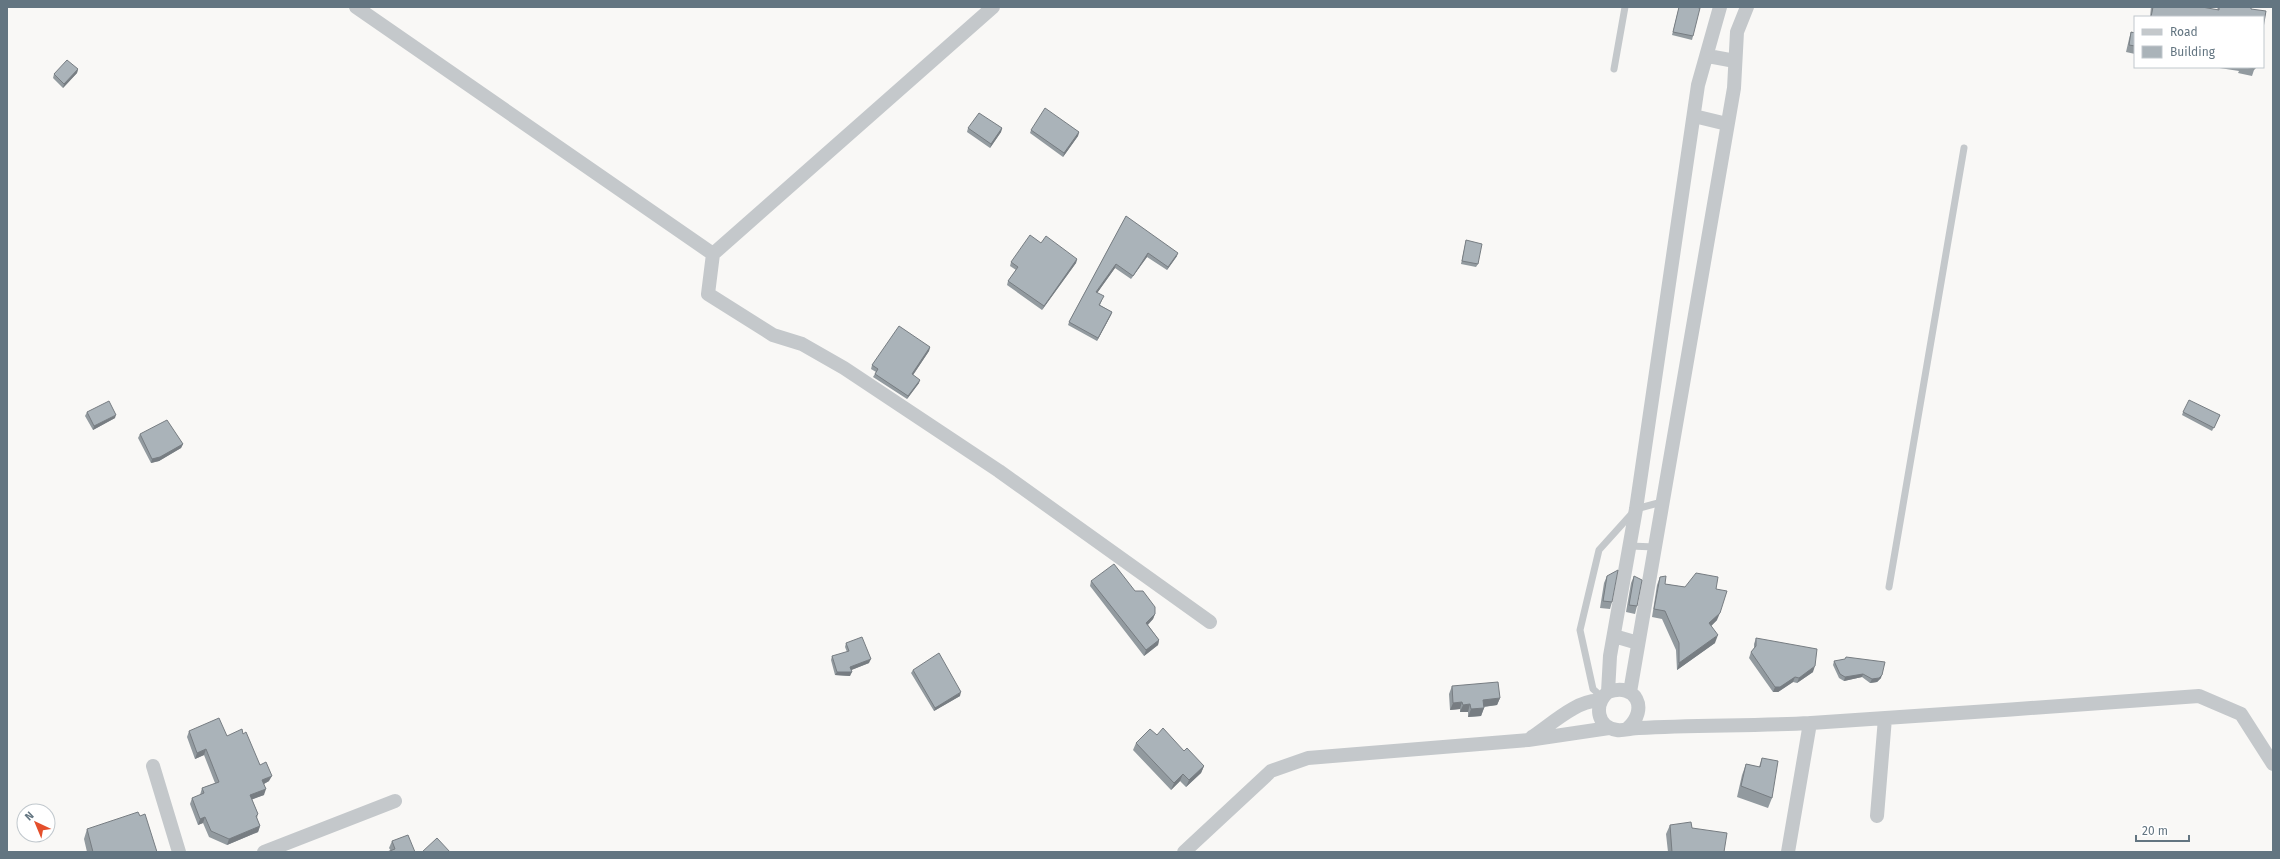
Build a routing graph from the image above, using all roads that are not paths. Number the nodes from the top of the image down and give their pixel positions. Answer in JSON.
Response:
{"nodes":[{"id":1,"x":356,"y":7,"type":"edge"},
{"id":2,"x":993,"y":7,"type":"edge"},
{"id":3,"x":1625,"y":7,"type":"edge"},
{"id":4,"x":1720,"y":7,"type":"edge"},
{"id":5,"x":1747,"y":7,"type":"edge"},
{"id":6,"x":1708,"y":56,"type":"junction"},
{"id":7,"x":1735,"y":61,"type":"junction"},
{"id":8,"x":1614,"y":69,"type":"dead end"},
{"id":9,"x":1694,"y":116,"type":"junction"},
{"id":10,"x":1728,"y":124,"type":"junction"},
{"id":11,"x":1964,"y":148,"type":"dead end"},
{"id":12,"x":713,"y":254,"type":"junction"},
{"id":13,"x":1662,"y":502,"type":"junction"},
{"id":14,"x":1636,"y":509,"type":"junction"},
{"id":15,"x":1630,"y":546,"type":"junction"},
{"id":16,"x":1654,"y":547,"type":"junction"},
{"id":17,"x":1889,"y":587,"type":"dead end"},
{"id":18,"x":1210,"y":622,"type":"dead end"},
{"id":19,"x":1614,"y":636,"type":"junction"},
{"id":20,"x":1638,"y":643,"type":"junction"},
{"id":21,"x":1630,"y":692,"type":"junction"},
{"id":22,"x":1604,"y":697,"type":"junction"},
{"id":23,"x":1640,"y":710,"type":"junction"},
{"id":24,"x":1885,"y":718,"type":"junction"},
{"id":25,"x":1810,"y":723,"type":"junction"},
{"id":26,"x":1666,"y":726,"type":"junction"},
{"id":27,"x":1609,"y":728,"type":"junction"},
{"id":28,"x":1628,"y":728,"type":"junction"},
{"id":29,"x":1528,"y":740,"type":"junction"},
{"id":30,"x":2273,"y":764,"type":"edge"},
{"id":31,"x":153,"y":766,"type":"dead end"},
{"id":32,"x":395,"y":801,"type":"dead end"},
{"id":33,"x":1877,"y":816,"type":"dead end"},
{"id":34,"x":179,"y":852,"type":"edge"},
{"id":35,"x":264,"y":852,"type":"edge"},
{"id":36,"x":1184,"y":852,"type":"edge"},
{"id":37,"x":1788,"y":852,"type":"edge"}],
"edges":[{"from":1,"to":12,"type":"street"},
{"from":2,"to":12,"type":"street"},
{"from":3,"to":8,"type":"lane"},
{"from":4,"to":6,"type":"street"},
{"from":5,"to":7,"type":"street"},
{"from":6,"to":7,"type":"street"},
{"from":6,"to":9,"type":"street"},
{"from":7,"to":10,"type":"street"},
{"from":9,"to":10,"type":"street"},
{"from":9,"to":14,"type":"street"},
{"from":10,"to":13,"type":"street"},
{"from":11,"to":17,"type":"lane"},
{"from":12,"to":18,"type":"street"},
{"from":13,"to":14,"type":"lane"},
{"from":13,"to":16,"type":"street"},
{"from":14,"to":15,"type":"street"},
{"from":14,"to":22,"type":"lane"},
{"from":15,"to":16,"type":"lane"},
{"from":15,"to":19,"type":"street"},
{"from":16,"to":20,"type":"street"},
{"from":19,"to":20,"type":"street"},
{"from":19,"to":22,"type":"street"},
{"from":20,"to":21,"type":"street"},
{"from":21,"to":22,"type":"street"},
{"from":21,"to":23,"type":"street"},
{"from":22,"to":27,"type":"street"},
{"from":22,"to":29,"type":"street"},
{"from":23,"to":26,"type":"street"},
{"from":23,"to":28,"type":"street"},
{"from":24,"to":25,"type":"street"},
{"from":24,"to":30,"type":"street"},
{"from":24,"to":33,"type":"street"},
{"from":25,"to":26,"type":"street"},
{"from":25,"to":37,"type":"street"},
{"from":26,"to":28,"type":"street"},
{"from":27,"to":28,"type":"street"},
{"from":27,"to":29,"type":"street"},
{"from":29,"to":36,"type":"street"},
{"from":31,"to":34,"type":"street"},
{"from":32,"to":35,"type":"street"}]}
